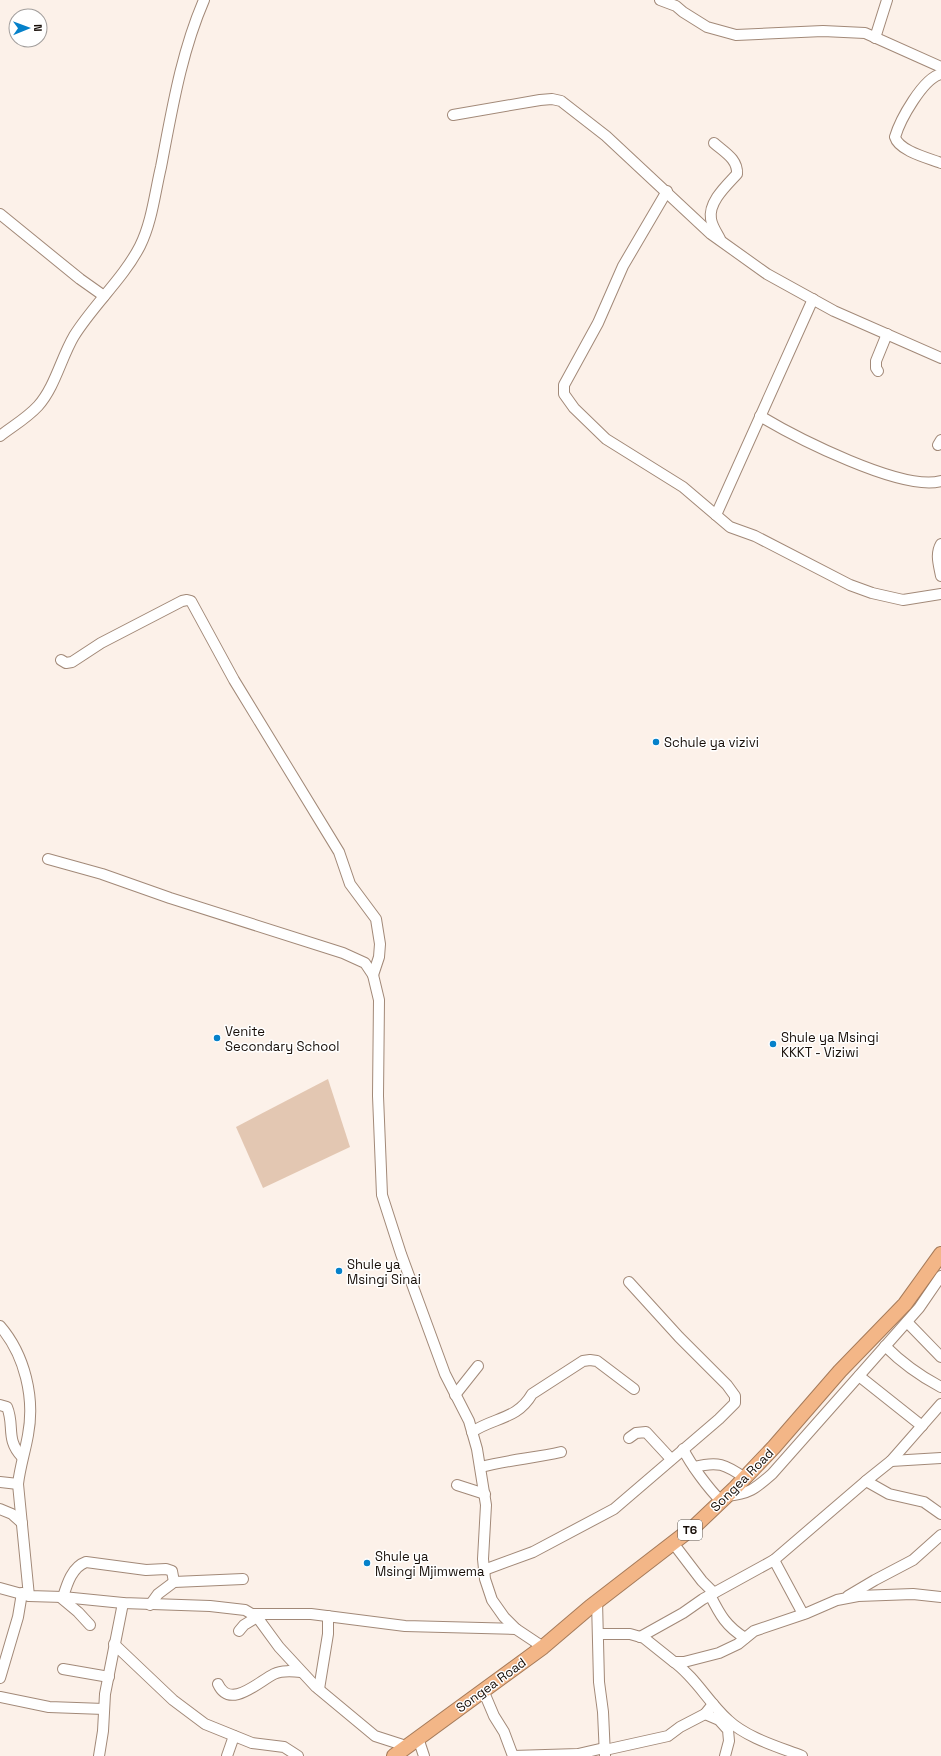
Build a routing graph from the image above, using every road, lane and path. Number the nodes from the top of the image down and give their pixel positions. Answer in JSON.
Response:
{"nodes":[{"id":1,"x":204,"y":0,"type":"edge"},
{"id":2,"x":660,"y":0,"type":"edge"},
{"id":3,"x":887,"y":0,"type":"edge"},
{"id":4,"x":875,"y":38,"type":"junction"},
{"id":5,"x":941,"y":67,"type":"edge"},
{"id":6,"x":941,"y":74,"type":"edge"},
{"id":7,"x":453,"y":115,"type":"dead end"},
{"id":8,"x":714,"y":143,"type":"dead end"},
{"id":9,"x":941,"y":163,"type":"edge"},
{"id":10,"x":667,"y":191,"type":"junction"},
{"id":11,"x":0,"y":214,"type":"edge"},
{"id":12,"x":721,"y":241,"type":"junction"},
{"id":13,"x":104,"y":296,"type":"junction"},
{"id":14,"x":812,"y":299,"type":"junction"},
{"id":15,"x":887,"y":334,"type":"junction"},
{"id":16,"x":941,"y":358,"type":"edge"},
{"id":17,"x":878,"y":371,"type":"dead end"},
{"id":18,"x":760,"y":416,"type":"junction"},
{"id":19,"x":0,"y":436,"type":"edge"},
{"id":20,"x":941,"y":481,"type":"edge"},
{"id":21,"x":716,"y":515,"type":"junction"},
{"id":22,"x":941,"y":544,"type":"edge"},
{"id":23,"x":941,"y":576,"type":"edge"},
{"id":24,"x":941,"y":594,"type":"edge"},
{"id":25,"x":60,"y":660,"type":"dead end"},
{"id":26,"x":48,"y":859,"type":"dead end"},
{"id":27,"x":373,"y":975,"type":"junction"},
{"id":28,"x":941,"y":1254,"type":"edge"},
{"id":29,"x":629,"y":1282,"type":"dead end"},
{"id":30,"x":939,"y":1282,"type":"edge"},
{"id":31,"x":907,"y":1322,"type":"junction"},
{"id":32,"x":0,"y":1326,"type":"edge"},
{"id":33,"x":885,"y":1346,"type":"junction"},
{"id":34,"x":941,"y":1357,"type":"edge"},
{"id":35,"x":478,"y":1366,"type":"dead end"},
{"id":36,"x":859,"y":1376,"type":"junction"},
{"id":37,"x":941,"y":1387,"type":"edge"},
{"id":38,"x":634,"y":1389,"type":"dead end"},
{"id":39,"x":455,"y":1395,"type":"junction"},
{"id":40,"x":941,"y":1404,"type":"edge"},
{"id":41,"x":0,"y":1405,"type":"edge"},
{"id":42,"x":922,"y":1426,"type":"junction"},
{"id":43,"x":472,"y":1432,"type":"junction"},
{"id":44,"x":629,"y":1438,"type":"dead end"},
{"id":45,"x":683,"y":1449,"type":"junction"},
{"id":46,"x":561,"y":1452,"type":"dead end"},
{"id":47,"x":22,"y":1458,"type":"junction"},
{"id":48,"x":941,"y":1458,"type":"edge"},
{"id":49,"x":671,"y":1459,"type":"junction"},
{"id":50,"x":892,"y":1461,"type":"junction"},
{"id":51,"x":694,"y":1466,"type":"junction"},
{"id":52,"x":481,"y":1467,"type":"junction"},
{"id":53,"x":745,"y":1478,"type":"junction"},
{"id":54,"x":866,"y":1481,"type":"junction"},
{"id":55,"x":0,"y":1482,"type":"edge"},
{"id":56,"x":18,"y":1484,"type":"junction"},
{"id":57,"x":457,"y":1485,"type":"dead end"},
{"id":58,"x":485,"y":1494,"type":"junction"},
{"id":59,"x":724,"y":1499,"type":"junction"},
{"id":60,"x":0,"y":1509,"type":"edge"},
{"id":61,"x":941,"y":1514,"type":"edge"},
{"id":62,"x":22,"y":1523,"type":"junction"},
{"id":63,"x":941,"y":1535,"type":"edge"},
{"id":64,"x":673,"y":1543,"type":"junction"},
{"id":65,"x":774,"y":1560,"type":"junction"},
{"id":66,"x":484,"y":1570,"type":"junction"},
{"id":67,"x":243,"y":1579,"type":"dead end"},
{"id":68,"x":174,"y":1582,"type":"junction"},
{"id":69,"x":0,"y":1588,"type":"edge"},
{"id":70,"x":712,"y":1594,"type":"junction"},
{"id":71,"x":26,"y":1595,"type":"junction"},
{"id":72,"x":62,"y":1597,"type":"junction"},
{"id":73,"x":941,"y":1597,"type":"edge"},
{"id":74,"x":844,"y":1598,"type":"junction"},
{"id":75,"x":597,"y":1601,"type":"junction"},
{"id":76,"x":123,"y":1604,"type":"junction"},
{"id":77,"x":150,"y":1605,"type":"junction"},
{"id":78,"x":803,"y":1614,"type":"junction"},
{"id":79,"x":255,"y":1615,"type":"junction"},
{"id":80,"x":328,"y":1616,"type":"junction"},
{"id":81,"x":90,"y":1625,"type":"dead end"},
{"id":82,"x":516,"y":1629,"type":"junction"},
{"id":83,"x":239,"y":1632,"type":"dead end"},
{"id":84,"x":598,"y":1634,"type":"junction"},
{"id":85,"x":640,"y":1637,"type":"junction"},
{"id":86,"x":745,"y":1638,"type":"junction"},
{"id":87,"x":114,"y":1644,"type":"junction"},
{"id":88,"x":544,"y":1647,"type":"junction"},
{"id":89,"x":674,"y":1662,"type":"junction"},
{"id":90,"x":63,"y":1669,"type":"dead end"},
{"id":91,"x":302,"y":1672,"type":"junction"},
{"id":92,"x":0,"y":1675,"type":"edge"},
{"id":93,"x":109,"y":1677,"type":"junction"},
{"id":94,"x":218,"y":1684,"type":"dead end"},
{"id":95,"x":318,"y":1689,"type":"junction"},
{"id":96,"x":484,"y":1690,"type":"junction"},
{"id":97,"x":0,"y":1697,"type":"edge"},
{"id":98,"x":713,"y":1704,"type":"junction"},
{"id":99,"x":104,"y":1709,"type":"junction"},
{"id":100,"x":705,"y":1714,"type":"junction"},
{"id":101,"x":234,"y":1736,"type":"junction"},
{"id":102,"x":418,"y":1738,"type":"junction"},
{"id":103,"x":406,"y":1746,"type":"junction"},
{"id":104,"x":605,"y":1751,"type":"edge"},
{"id":105,"x":99,"y":1756,"type":"edge"},
{"id":106,"x":227,"y":1756,"type":"edge"},
{"id":107,"x":298,"y":1756,"type":"edge"},
{"id":108,"x":394,"y":1756,"type":"edge"},
{"id":109,"x":424,"y":1756,"type":"edge"},
{"id":110,"x":513,"y":1756,"type":"edge"},
{"id":111,"x":726,"y":1756,"type":"edge"},
{"id":112,"x":802,"y":1756,"type":"edge"}],
"edges":[{"from":1,"to":13,"type":"street"},
{"from":2,"to":4,"type":"street"},
{"from":3,"to":4,"type":"street"},
{"from":4,"to":5,"type":"street"},
{"from":6,"to":9,"type":"street"},
{"from":7,"to":10,"type":"street"},
{"from":8,"to":12,"type":"street"},
{"from":10,"to":12,"type":"street"},
{"from":10,"to":21,"type":"street"},
{"from":11,"to":13,"type":"street"},
{"from":12,"to":14,"type":"street"},
{"from":13,"to":19,"type":"street"},
{"from":14,"to":15,"type":"street"},
{"from":14,"to":18,"type":"street"},
{"from":15,"to":16,"type":"street"},
{"from":15,"to":17,"type":"street"},
{"from":18,"to":20,"type":"street"},
{"from":18,"to":21,"type":"street"},
{"from":21,"to":24,"type":"street"},
{"from":22,"to":23,"type":"street"},
{"from":25,"to":27,"type":"street"},
{"from":26,"to":27,"type":"street"},
{"from":27,"to":39,"type":"street"},
{"from":28,"to":53,"type":"highway","name":"Songea Road","number":"T6"},
{"from":29,"to":45,"type":"street"},
{"from":30,"to":31,"type":"street"},
{"from":31,"to":33,"type":"street"},
{"from":31,"to":34,"type":"street"},
{"from":32,"to":47,"type":"street"},
{"from":33,"to":36,"type":"street"},
{"from":33,"to":37,"type":"street"},
{"from":35,"to":39,"type":"street"},
{"from":36,"to":42,"type":"street"},
{"from":36,"to":59,"type":"street"},
{"from":38,"to":43,"type":"street"},
{"from":39,"to":43,"type":"street"},
{"from":40,"to":42,"type":"street"},
{"from":41,"to":47,"type":"street"},
{"from":42,"to":50,"type":"street"},
{"from":43,"to":52,"type":"street"},
{"from":44,"to":49,"type":"street"},
{"from":45,"to":49,"type":"street"},
{"from":45,"to":51,"type":"street"},
{"from":46,"to":52,"type":"street"},
{"from":47,"to":56,"type":"street"},
{"from":48,"to":50,"type":"street"},
{"from":49,"to":66,"type":"street"},
{"from":50,"to":54,"type":"street"},
{"from":51,"to":53,"type":"street"},
{"from":51,"to":59,"type":"street"},
{"from":52,"to":58,"type":"street"},
{"from":53,"to":59,"type":"highway","name":"Songea Road","number":"T6"},
{"from":54,"to":61,"type":"street"},
{"from":54,"to":65,"type":"street"},
{"from":55,"to":56,"type":"street"},
{"from":56,"to":62,"type":"street"},
{"from":57,"to":58,"type":"street"},
{"from":58,"to":66,"type":"street"},
{"from":59,"to":64,"type":"highway","name":"Songea Road","number":"T6"},
{"from":60,"to":62,"type":"street"},
{"from":62,"to":71,"type":"street"},
{"from":63,"to":74,"type":"street"},
{"from":64,"to":70,"type":"street"},
{"from":64,"to":75,"type":"highway","name":"Songea Road","number":"T6"},
{"from":65,"to":70,"type":"street"},
{"from":65,"to":78,"type":"street"},
{"from":66,"to":82,"type":"street"},
{"from":67,"to":68,"type":"street"},
{"from":68,"to":72,"type":"street"},
{"from":68,"to":77,"type":"street"},
{"from":69,"to":71,"type":"street"},
{"from":70,"to":85,"type":"street"},
{"from":70,"to":86,"type":"street"},
{"from":71,"to":72,"type":"street"},
{"from":71,"to":92,"type":"street"},
{"from":72,"to":76,"type":"street"},
{"from":72,"to":81,"type":"street"},
{"from":73,"to":74,"type":"street"},
{"from":74,"to":78,"type":"street"},
{"from":75,"to":84,"type":"street"},
{"from":75,"to":88,"type":"highway","name":"Songea Road","number":"T6"},
{"from":76,"to":77,"type":"street"},
{"from":76,"to":87,"type":"street"},
{"from":77,"to":79,"type":"street"},
{"from":78,"to":86,"type":"street"},
{"from":79,"to":80,"type":"street"},
{"from":79,"to":83,"type":"street"},
{"from":79,"to":91,"type":"street"},
{"from":80,"to":82,"type":"street"},
{"from":80,"to":95,"type":"street"},
{"from":82,"to":88,"type":"street"},
{"from":84,"to":85,"type":"street"},
{"from":84,"to":104,"type":"street"},
{"from":85,"to":89,"type":"street"},
{"from":86,"to":89,"type":"street"},
{"from":87,"to":93,"type":"street"},
{"from":87,"to":101,"type":"street"},
{"from":88,"to":96,"type":"highway","name":"Songea Road","number":"T6"},
{"from":89,"to":98,"type":"street"},
{"from":90,"to":93,"type":"street"},
{"from":91,"to":94,"type":"street"},
{"from":91,"to":95,"type":"street"},
{"from":93,"to":99,"type":"street"},
{"from":95,"to":103,"type":"street"},
{"from":96,"to":102,"type":"highway","name":"Songea Road","number":"T6"},
{"from":96,"to":110,"type":"street"},
{"from":97,"to":99,"type":"street"},
{"from":98,"to":100,"type":"street"},
{"from":98,"to":112,"type":"street"},
{"from":99,"to":105,"type":"street"},
{"from":100,"to":104,"type":"street"},
{"from":100,"to":111,"type":"street"},
{"from":101,"to":106,"type":"street"},
{"from":101,"to":107,"type":"street"},
{"from":102,"to":103,"type":"highway","name":"Songea Road","number":"T6"},
{"from":102,"to":109,"type":"street"},
{"from":103,"to":108,"type":"highway","name":"Songea Road","number":"T6"},
{"from":104,"to":110,"type":"street"}]}
